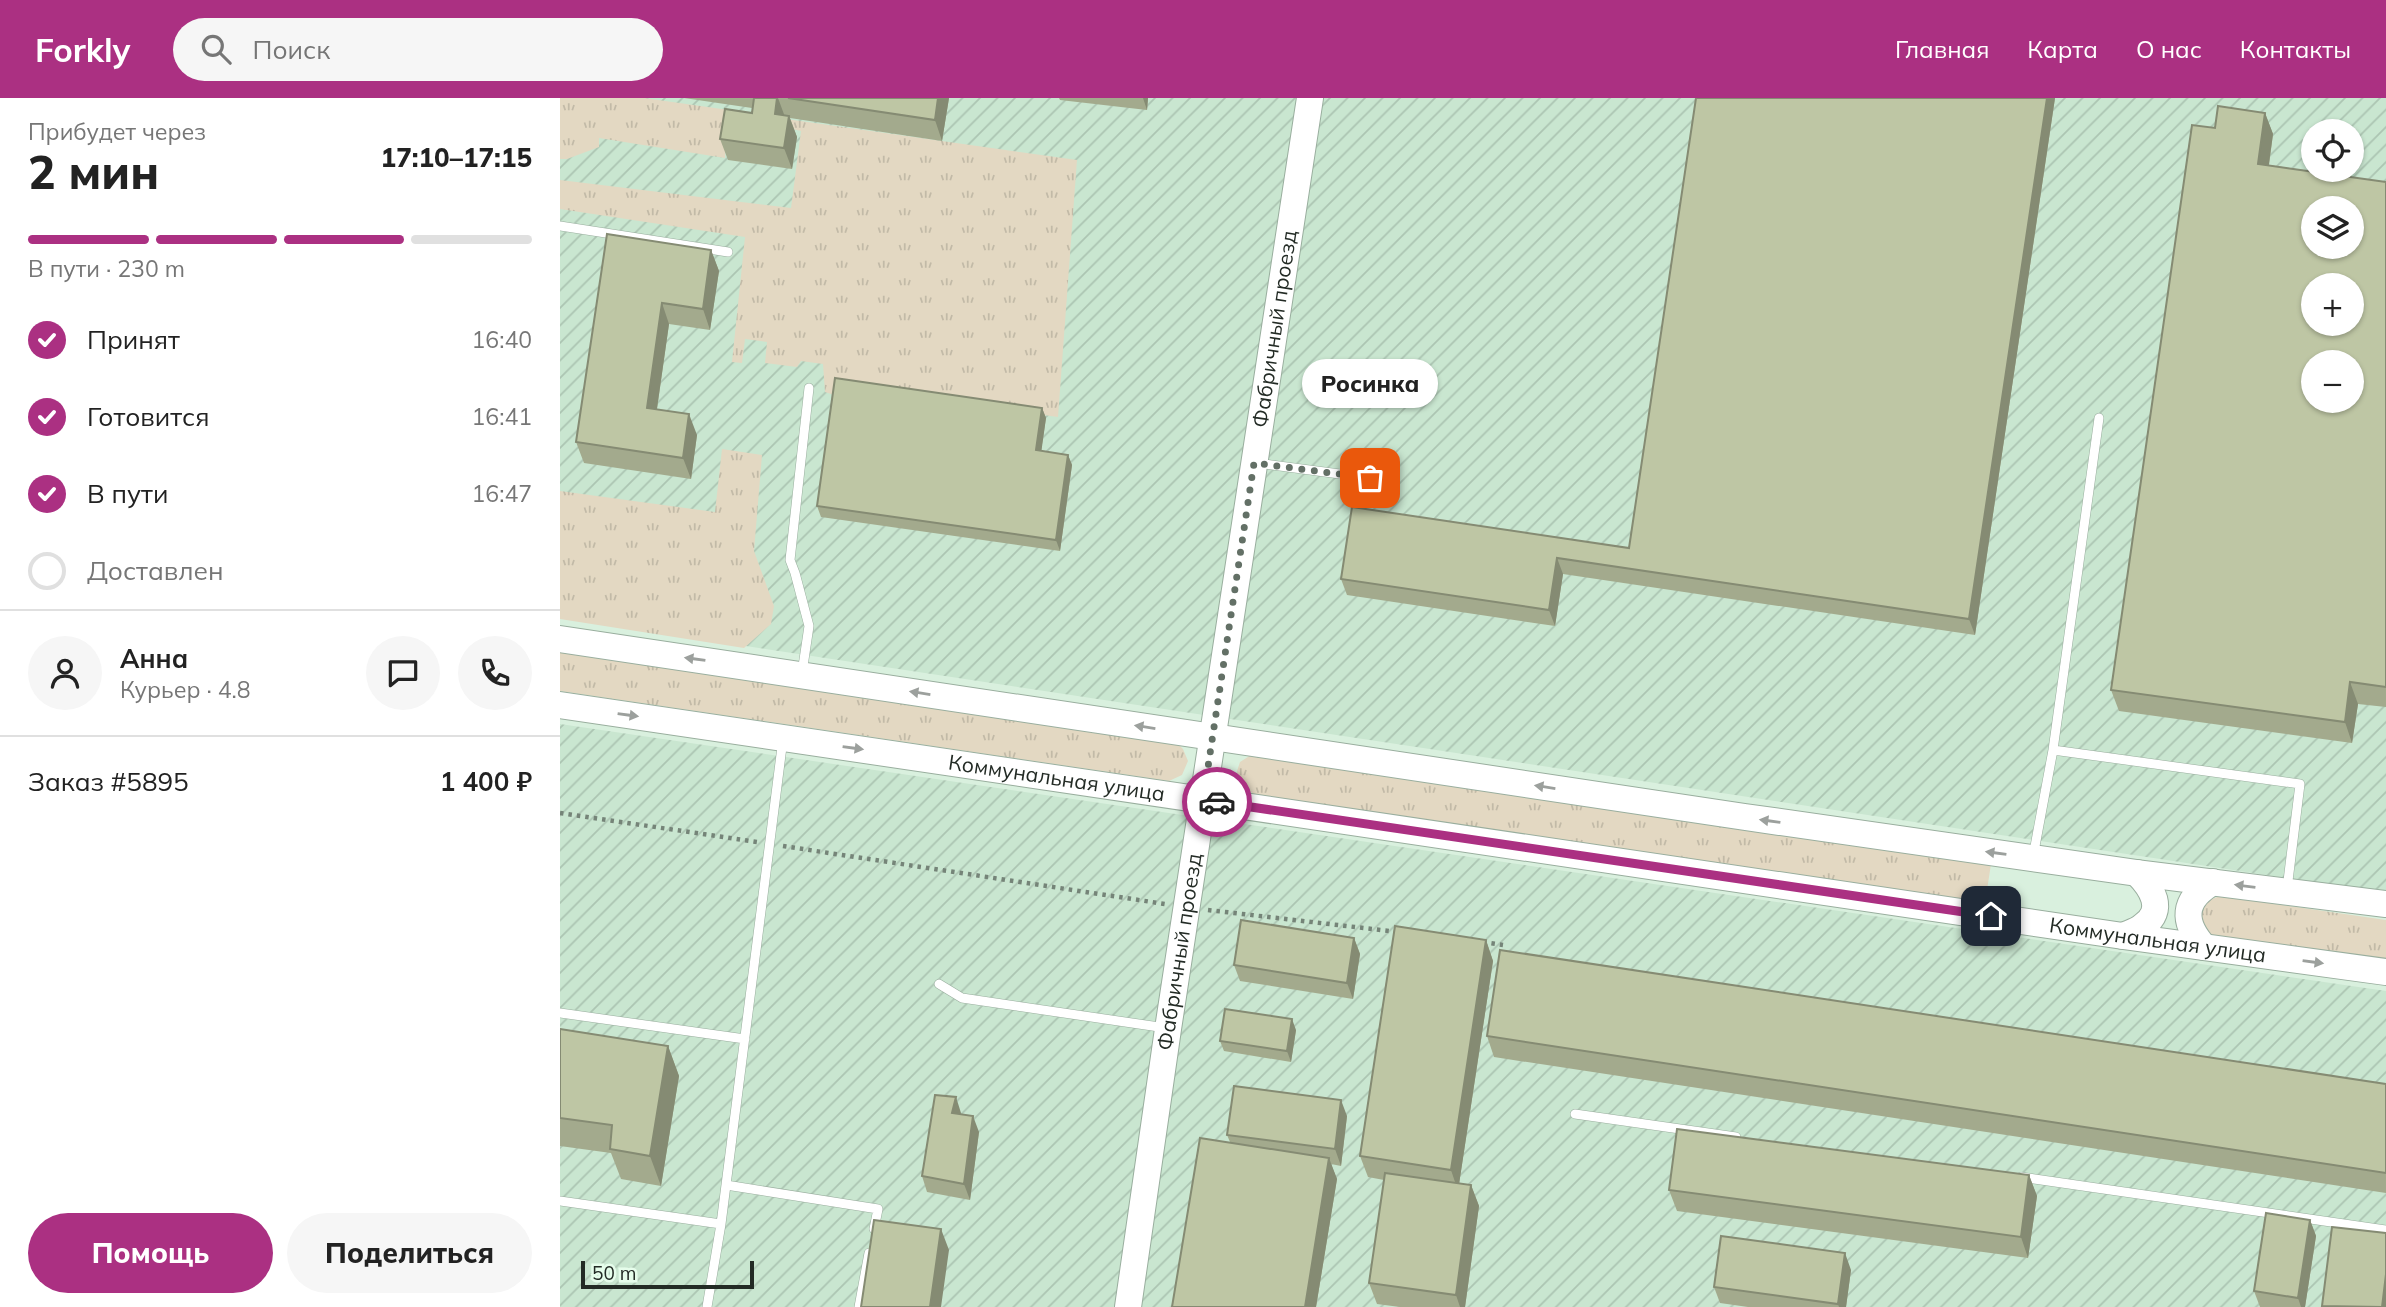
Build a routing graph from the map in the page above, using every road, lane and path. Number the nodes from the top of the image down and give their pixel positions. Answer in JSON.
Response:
{"nodes":[{"id":1,"x":1310,"y":98,"type":"edge"},
{"id":2,"x":560,"y":226,"type":"edge"},
{"id":3,"x":728,"y":251,"type":"dead end"},
{"id":4,"x":809,"y":388,"type":"dead end"},
{"id":5,"x":2099,"y":418,"type":"dead end"},
{"id":6,"x":1254,"y":463,"type":"junction"},
{"id":7,"x":1370,"y":478,"type":"dead end"},
{"id":8,"x":560,"y":639,"type":"edge"},
{"id":9,"x":802,"y":675,"type":"junction"},
{"id":10,"x":560,"y":705,"type":"edge"},
{"id":11,"x":783,"y":737,"type":"junction"},
{"id":12,"x":1212,"y":737,"type":"junction"},
{"id":13,"x":2053,"y":750,"type":"junction"},
{"id":14,"x":1203,"y":800,"type":"junction"},
{"id":15,"x":560,"y":813,"type":"edge"},
{"id":16,"x":770,"y":844,"type":"junction"},
{"id":17,"x":2033,"y":858,"type":"junction"},
{"id":18,"x":2137,"y":873,"type":"junction"},
{"id":19,"x":2213,"y":882,"type":"junction"},
{"id":20,"x":2287,"y":891,"type":"junction"},
{"id":21,"x":2386,"y":905,"type":"edge"},
{"id":22,"x":1187,"y":907,"type":"junction"},
{"id":23,"x":1406,"y":933,"type":"edge"},
{"id":24,"x":2123,"y":936,"type":"junction"},
{"id":25,"x":1475,"y":942,"type":"edge"},
{"id":26,"x":1503,"y":945,"type":"dead end"},
{"id":27,"x":2204,"y":947,"type":"junction"},
{"id":28,"x":2386,"y":972,"type":"edge"},
{"id":29,"x":939,"y":984,"type":"dead end"},
{"id":30,"x":560,"y":1013,"type":"edge"},
{"id":31,"x":1168,"y":1029,"type":"junction"},
{"id":32,"x":745,"y":1039,"type":"junction"},
{"id":33,"x":1575,"y":1114,"type":"dead end"},
{"id":34,"x":1741,"y":1138,"type":"edge"},
{"id":35,"x":2004,"y":1175,"type":"edge"},
{"id":36,"x":726,"y":1185,"type":"junction"},
{"id":37,"x":560,"y":1201,"type":"edge"},
{"id":38,"x":721,"y":1224,"type":"junction"},
{"id":39,"x":2386,"y":1230,"type":"edge"},
{"id":40,"x":873,"y":1234,"type":"edge"},
{"id":41,"x":871,"y":1246,"type":"edge"},
{"id":42,"x":707,"y":1307,"type":"edge"},
{"id":43,"x":859,"y":1307,"type":"edge"},
{"id":44,"x":1128,"y":1307,"type":"edge"}],
"edges":[{"from":1,"to":6,"type":"main road","name":"Фабричный проезд"},
{"from":2,"to":3,"type":"lane"},
{"from":4,"to":9,"type":"lane"},
{"from":5,"to":13,"type":"lane"},
{"from":6,"to":7,"type":"lane"},
{"from":6,"to":12,"type":"main road","name":"Фабричный проезд"},
{"from":9,"to":8,"type":"main road","one_way":true},
{"from":12,"to":9,"type":"main road","one_way":true},
{"from":10,"to":11,"type":"main road","name":"Коммунальная улица","one_way":true},
{"from":11,"to":14,"type":"main road","name":"Коммунальная улица","one_way":true},
{"from":11,"to":16,"type":"lane"},
{"from":12,"to":14,"type":"main road","name":"Фабричный проезд"},
{"from":17,"to":12,"type":"main road","one_way":true},
{"from":13,"to":17,"type":"lane"},
{"from":13,"to":20,"type":"lane"},
{"from":14,"to":22,"type":"main road","name":"Фабричный проезд"},
{"from":14,"to":24,"type":"main road","name":"Коммунальная улица"},
{"from":15,"to":16,"type":"path"},
{"from":16,"to":22,"type":"path"},
{"from":16,"to":32,"type":"lane"},
{"from":17,"to":18,"type":"main road"},
{"from":18,"to":19,"type":"main road"},
{"from":18,"to":24,"type":"main road"},
{"from":20,"to":19,"type":"main road","one_way":true},
{"from":19,"to":27,"type":"main road"},
{"from":20,"to":21,"type":"main road"},
{"from":22,"to":23,"type":"path"},
{"from":22,"to":31,"type":"main road","name":"Фабричный проезд"},
{"from":24,"to":27,"type":"main road","name":"Коммунальная улица"},
{"from":25,"to":26,"type":"path"},
{"from":27,"to":28,"type":"main road","name":"Коммунальная улица","one_way":true},
{"from":29,"to":31,"type":"lane"},
{"from":30,"to":32,"type":"lane"},
{"from":31,"to":44,"type":"main road","name":"Фабричный проезд"},
{"from":32,"to":36,"type":"lane"},
{"from":33,"to":34,"type":"lane"},
{"from":35,"to":39,"type":"lane"},
{"from":36,"to":38,"type":"lane"},
{"from":36,"to":40,"type":"lane"},
{"from":37,"to":38,"type":"lane"},
{"from":38,"to":42,"type":"lane"},
{"from":41,"to":43,"type":"lane"}]}
